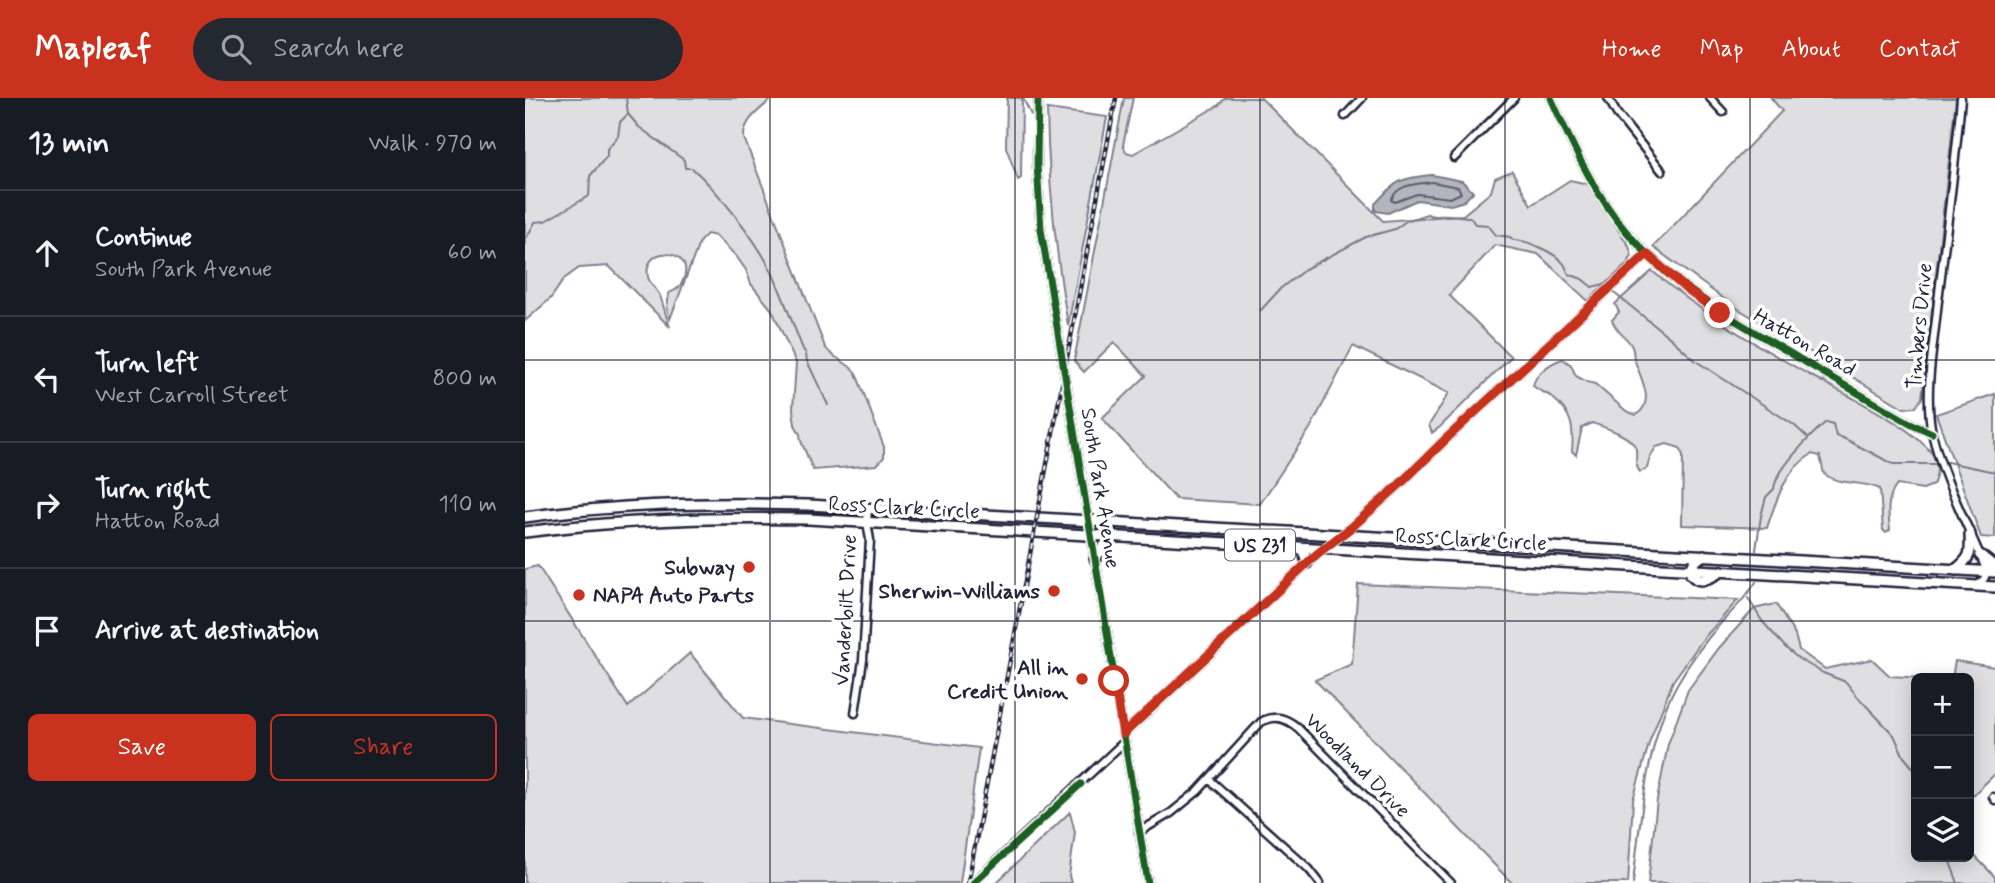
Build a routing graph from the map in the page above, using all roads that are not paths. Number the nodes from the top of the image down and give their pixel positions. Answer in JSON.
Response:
{"nodes":[{"id":1,"x":1038,"y":98,"type":"edge"},
{"id":2,"x":1362,"y":98,"type":"edge"},
{"id":3,"x":1514,"y":98,"type":"edge"},
{"id":4,"x":1551,"y":98,"type":"edge"},
{"id":5,"x":1608,"y":98,"type":"edge"},
{"id":6,"x":1710,"y":98,"type":"edge"},
{"id":7,"x":1961,"y":98,"type":"edge"},
{"id":8,"x":1723,"y":112,"type":"dead end"},
{"id":9,"x":1345,"y":116,"type":"dead end"},
{"id":10,"x":1454,"y":158,"type":"dead end"},
{"id":11,"x":1662,"y":172,"type":"dead end"},
{"id":12,"x":1647,"y":254,"type":"junction"},
{"id":13,"x":1932,"y":433,"type":"junction"},
{"id":14,"x":764,"y":503,"type":"junction"},
{"id":15,"x":690,"y":504,"type":"junction"},
{"id":16,"x":867,"y":508,"type":"junction"},
{"id":17,"x":530,"y":516,"type":"edge"},
{"id":18,"x":765,"y":518,"type":"junction"},
{"id":19,"x":691,"y":519,"type":"junction"},
{"id":20,"x":1089,"y":520,"type":"junction"},
{"id":21,"x":867,"y":522,"type":"junction"},
{"id":22,"x":1161,"y":524,"type":"junction"},
{"id":23,"x":538,"y":530,"type":"junction"},
{"id":24,"x":1253,"y":530,"type":"junction"},
{"id":25,"x":525,"y":532,"type":"edge"},
{"id":26,"x":1970,"y":534,"type":"junction"},
{"id":27,"x":1091,"y":535,"type":"junction"},
{"id":28,"x":1343,"y":535,"type":"junction"},
{"id":29,"x":1115,"y":536,"type":"junction"},
{"id":30,"x":1161,"y":539,"type":"junction"},
{"id":31,"x":1252,"y":544,"type":"junction"},
{"id":32,"x":1299,"y":547,"type":"junction"},
{"id":33,"x":1324,"y":549,"type":"junction"},
{"id":34,"x":1587,"y":549,"type":"junction"},
{"id":35,"x":1704,"y":555,"type":"junction"},
{"id":36,"x":1980,"y":555,"type":"joint"},
{"id":37,"x":1095,"y":559,"type":"junction"},
{"id":38,"x":1307,"y":563,"type":"junction"},
{"id":39,"x":1587,"y":564,"type":"junction"},
{"id":40,"x":1691,"y":570,"type":"junction"},
{"id":41,"x":1955,"y":570,"type":"junction"},
{"id":42,"x":1992,"y":570,"type":"edge"},
{"id":43,"x":1977,"y":586,"type":"junction"},
{"id":44,"x":1995,"y":587,"type":"edge"},
{"id":45,"x":1995,"y":595,"type":"edge"},
{"id":46,"x":855,"y":713,"type":"dead end"},
{"id":47,"x":1124,"y":738,"type":"junction"},
{"id":48,"x":1210,"y":780,"type":"junction"},
{"id":49,"x":1139,"y":832,"type":"junction"},
{"id":50,"x":973,"y":883,"type":"edge"},
{"id":51,"x":1147,"y":883,"type":"edge"},
{"id":52,"x":1320,"y":883,"type":"edge"},
{"id":53,"x":1451,"y":883,"type":"edge"}],
"edges":[{"from":1,"to":20,"type":"street","name":"South Park Avenue"},
{"from":2,"to":9,"type":"street"},
{"from":3,"to":10,"type":"street"},
{"from":4,"to":12,"type":"street","name":"Hatton Road"},
{"from":5,"to":11,"type":"street"},
{"from":6,"to":8,"type":"street"},
{"from":7,"to":13,"type":"street","name":"Timbers Drive"},
{"from":12,"to":13,"type":"street","name":"Hatton Road"},
{"from":12,"to":28,"type":"street"},
{"from":13,"to":26,"type":"street","name":"Timbers Drive"},
{"from":14,"to":15,"type":"highway","name":"Ross Clark Circle","number":"US 231"},
{"from":14,"to":16,"type":"highway","name":"Ross Clark Circle","number":"US 231"},
{"from":14,"to":18,"type":"highway"},
{"from":15,"to":17,"type":"highway","name":"Ross Clark Circle","number":"US 231"},
{"from":15,"to":19,"type":"highway"},
{"from":16,"to":20,"type":"highway","name":"Ross Clark Circle","number":"US 231"},
{"from":16,"to":21,"type":"street","name":"Vanderbilt Drive"},
{"from":17,"to":23,"type":"highway"},
{"from":18,"to":19,"type":"highway","name":"Ross Clark Circle","number":"US 231"},
{"from":18,"to":21,"type":"highway","name":"Ross Clark Circle","number":"US 231"},
{"from":19,"to":23,"type":"highway","name":"Ross Clark Circle","number":"US 231"},
{"from":20,"to":22,"type":"highway","name":"Ross Clark Circle","number":"US 231"},
{"from":20,"to":27,"type":"street","name":"South Park Avenue"},
{"from":21,"to":27,"type":"highway","name":"Ross Clark Circle","number":"US 231"},
{"from":21,"to":46,"type":"street","name":"Vanderbilt Drive"},
{"from":22,"to":24,"type":"highway","name":"Ross Clark Circle","number":"US 231"},
{"from":22,"to":30,"type":"highway"},
{"from":23,"to":25,"type":"highway","name":"Ross Clark Circle","number":"US 231"},
{"from":24,"to":28,"type":"highway","name":"Ross Clark Circle","number":"US 231"},
{"from":24,"to":31,"type":"highway"},
{"from":26,"to":36,"type":"street","name":"Timbers Drive"},
{"from":26,"to":41,"type":"highway"},
{"from":27,"to":29,"type":"highway","name":"Ross Clark Circle","number":"US 231"},
{"from":27,"to":37,"type":"street","name":"South Park Avenue"},
{"from":28,"to":33,"type":"street"},
{"from":28,"to":34,"type":"highway","name":"Ross Clark Circle","number":"US 231"},
{"from":29,"to":30,"type":"highway","name":"Ross Clark Circle","number":"US 231"},
{"from":29,"to":37,"type":"highway"},
{"from":30,"to":31,"type":"highway","name":"Ross Clark Circle","number":"US 231"},
{"from":31,"to":32,"type":"highway","name":"Ross Clark Circle","number":"US 231"},
{"from":32,"to":33,"type":"highway","name":"Ross Clark Circle","number":"US 231"},
{"from":32,"to":38,"type":"highway"},
{"from":33,"to":38,"type":"street"},
{"from":33,"to":39,"type":"highway","name":"Ross Clark Circle","number":"US 231"},
{"from":34,"to":35,"type":"highway","name":"Ross Clark Circle","number":"US 231"},
{"from":34,"to":39,"type":"highway"},
{"from":35,"to":40,"type":"highway"},
{"from":35,"to":41,"type":"highway","name":"Ross Clark Circle","number":"US 231"},
{"from":36,"to":42,"type":"highway"},
{"from":37,"to":47,"type":"street","name":"South Park Avenue"},
{"from":38,"to":47,"type":"street"},
{"from":39,"to":40,"type":"highway","name":"Ross Clark Circle","number":"US 231"},
{"from":40,"to":43,"type":"highway","name":"Ross Clark Circle","number":"US 231"},
{"from":41,"to":42,"type":"highway","name":"Ross Clark Circle","number":"US 231"},
{"from":42,"to":43,"type":"street"},
{"from":43,"to":44,"type":"highway","name":"Ross Clark Circle","number":"US 231"},
{"from":43,"to":45,"type":"highway"},
{"from":47,"to":49,"type":"street","name":"South Park Avenue"},
{"from":47,"to":50,"type":"street"},
{"from":48,"to":49,"type":"street","name":"Woodland Drive"},
{"from":48,"to":52,"type":"street"},
{"from":48,"to":53,"type":"street","name":"Woodland Drive"},
{"from":49,"to":51,"type":"street","name":"South Park Avenue"}]}
